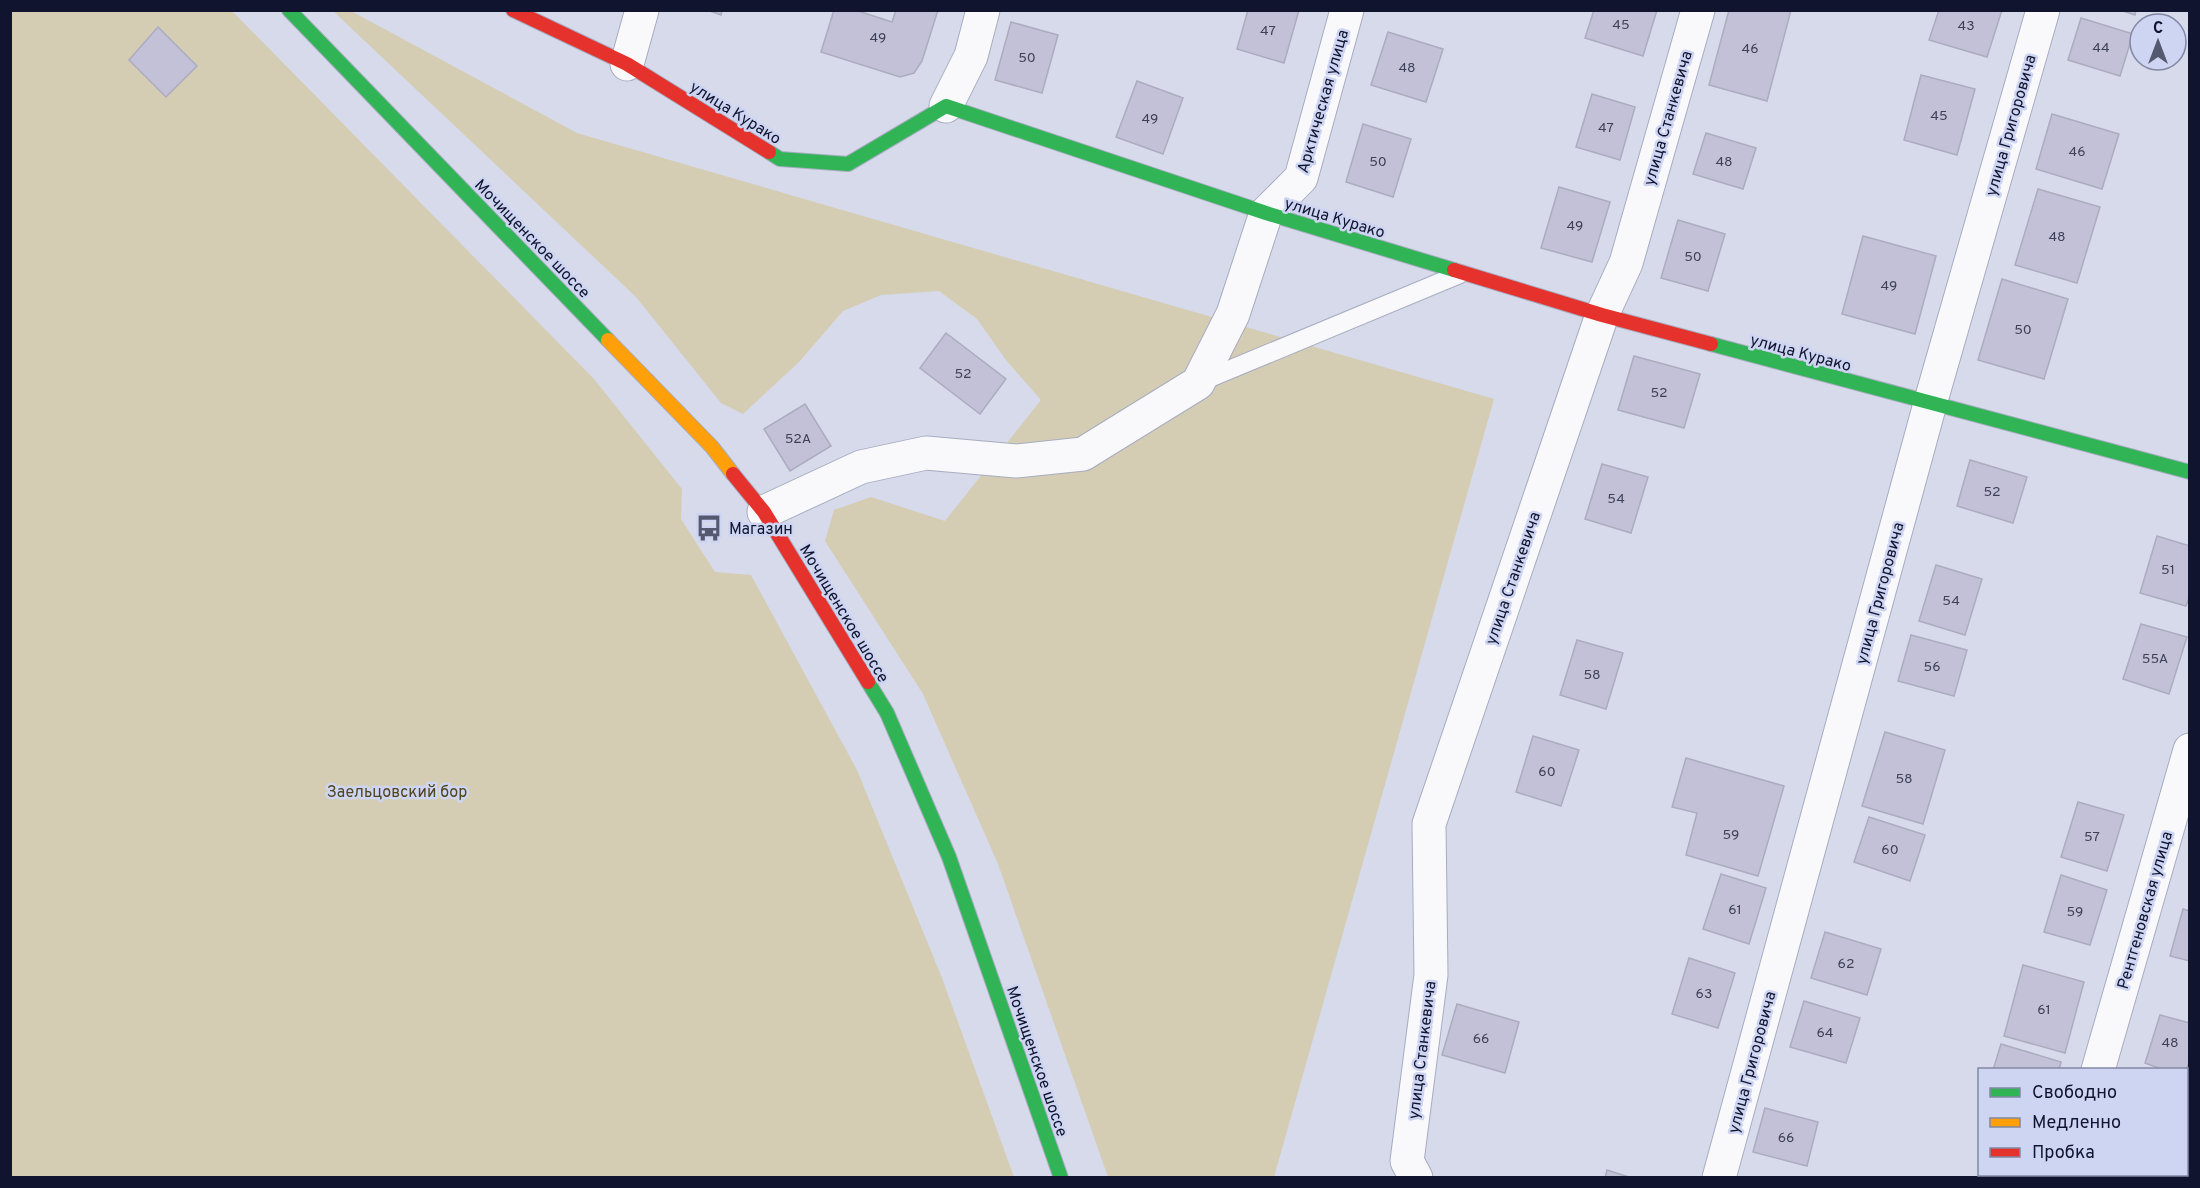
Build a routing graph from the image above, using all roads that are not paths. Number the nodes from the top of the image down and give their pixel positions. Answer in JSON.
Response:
{"nodes":[{"id":1,"x":289,"y":10,"type":"edge"},
{"id":2,"x":513,"y":10,"type":"edge"},
{"id":3,"x":642,"y":10,"type":"edge"},
{"id":4,"x":983,"y":10,"type":"edge"},
{"id":5,"x":1347,"y":10,"type":"edge"},
{"id":6,"x":1698,"y":10,"type":"edge"},
{"id":7,"x":2043,"y":10,"type":"edge"},
{"id":8,"x":627,"y":64,"type":"junction"},
{"id":9,"x":946,"y":106,"type":"junction"},
{"id":10,"x":1266,"y":213,"type":"junction"},
{"id":11,"x":1463,"y":273,"type":"junction"},
{"id":12,"x":1602,"y":315,"type":"junction"},
{"id":13,"x":1198,"y":383,"type":"junction"},
{"id":14,"x":1930,"y":404,"type":"junction"},
{"id":15,"x":2190,"y":472,"type":"edge"},
{"id":16,"x":764,"y":512,"type":"junction"},
{"id":17,"x":2190,"y":750,"type":"edge"},
{"id":18,"x":2099,"y":1068,"type":"edge"},
{"id":19,"x":1412,"y":1169,"type":"edge"},
{"id":20,"x":1061,"y":1178,"type":"edge"},
{"id":21,"x":1719,"y":1178,"type":"edge"}],
"edges":[{"from":1,"to":16,"type":"street","name":"Мочищенское шоссе"},
{"from":2,"to":8,"type":"street","name":"улица Курако"},
{"from":3,"to":8,"type":"street"},
{"from":4,"to":9,"type":"street"},
{"from":5,"to":10,"type":"street","name":"Арктическая улица"},
{"from":6,"to":12,"type":"street","name":"улица Станкевича"},
{"from":7,"to":14,"type":"street","name":"улица Григоровича"},
{"from":8,"to":9,"type":"street","name":"улица Курако"},
{"from":9,"to":10,"type":"street","name":"улица Курако"},
{"from":10,"to":11,"type":"street","name":"улица Курако"},
{"from":10,"to":13,"type":"street"},
{"from":11,"to":12,"type":"street","name":"улица Курако"},
{"from":11,"to":13,"type":"lane"},
{"from":12,"to":14,"type":"street","name":"улица Курако"},
{"from":12,"to":19,"type":"street","name":"улица Станкевича"},
{"from":13,"to":16,"type":"street"},
{"from":14,"to":15,"type":"street","name":"улица Курако"},
{"from":14,"to":21,"type":"street","name":"улица Григоровича"},
{"from":16,"to":20,"type":"street","name":"Мочищенское шоссе"},
{"from":17,"to":18,"type":"street","name":"Рентгеновская улица"}]}
